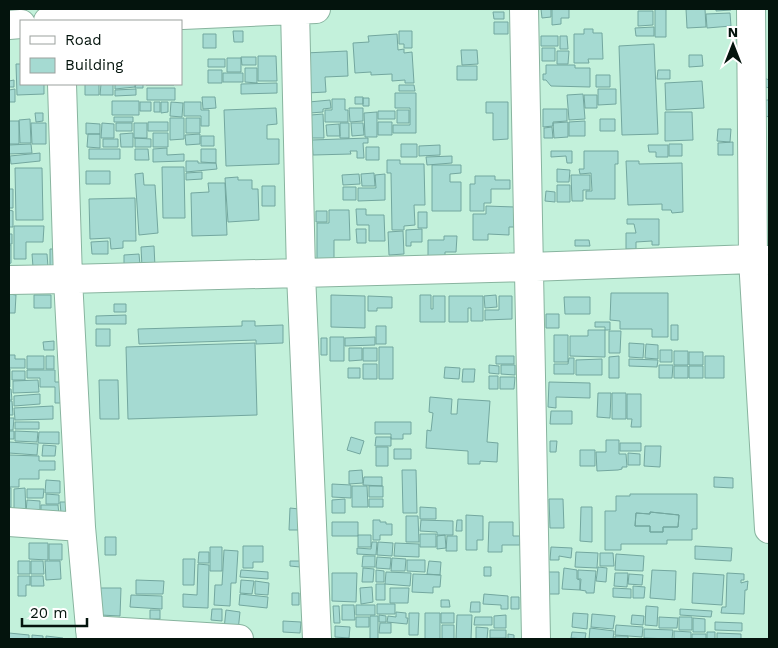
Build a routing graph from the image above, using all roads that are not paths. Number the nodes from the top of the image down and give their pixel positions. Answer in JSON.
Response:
{"nodes":[{"id":1,"x":302,"y":9,"type":"edge"},
{"id":2,"x":524,"y":9,"type":"edge"},
{"id":3,"x":751,"y":9,"type":"edge"},
{"id":4,"x":57,"y":18,"type":"edge"},
{"id":5,"x":62,"y":85,"type":"edge"},
{"id":6,"x":761,"y":260,"type":"edge"},
{"id":7,"x":529,"y":268,"type":"junction"},
{"id":8,"x":301,"y":274,"type":"junction"},
{"id":9,"x":68,"y":279,"type":"junction"},
{"id":10,"x":9,"y":280,"type":"edge"},
{"id":11,"x":9,"y":522,"type":"edge"},
{"id":12,"x":81,"y":527,"type":"junction"},
{"id":13,"x":769,"y":530,"type":"edge"},
{"id":14,"x":90,"y":634,"type":"edge"},
{"id":15,"x":239,"y":639,"type":"edge"},
{"id":16,"x":318,"y":639,"type":"edge"},
{"id":17,"x":536,"y":639,"type":"edge"}],
"edges":[{"from":1,"to":4,"type":"street"},
{"from":1,"to":8,"type":"street"},
{"from":2,"to":7,"type":"street"},
{"from":3,"to":6,"type":"street"},
{"from":5,"to":9,"type":"street"},
{"from":6,"to":7,"type":"street"},
{"from":6,"to":13,"type":"street"},
{"from":7,"to":8,"type":"street"},
{"from":7,"to":17,"type":"street"},
{"from":8,"to":9,"type":"street"},
{"from":8,"to":16,"type":"street"},
{"from":9,"to":10,"type":"street"},
{"from":9,"to":12,"type":"street"},
{"from":11,"to":12,"type":"street"},
{"from":12,"to":14,"type":"street"},
{"from":14,"to":15,"type":"street"}]}
